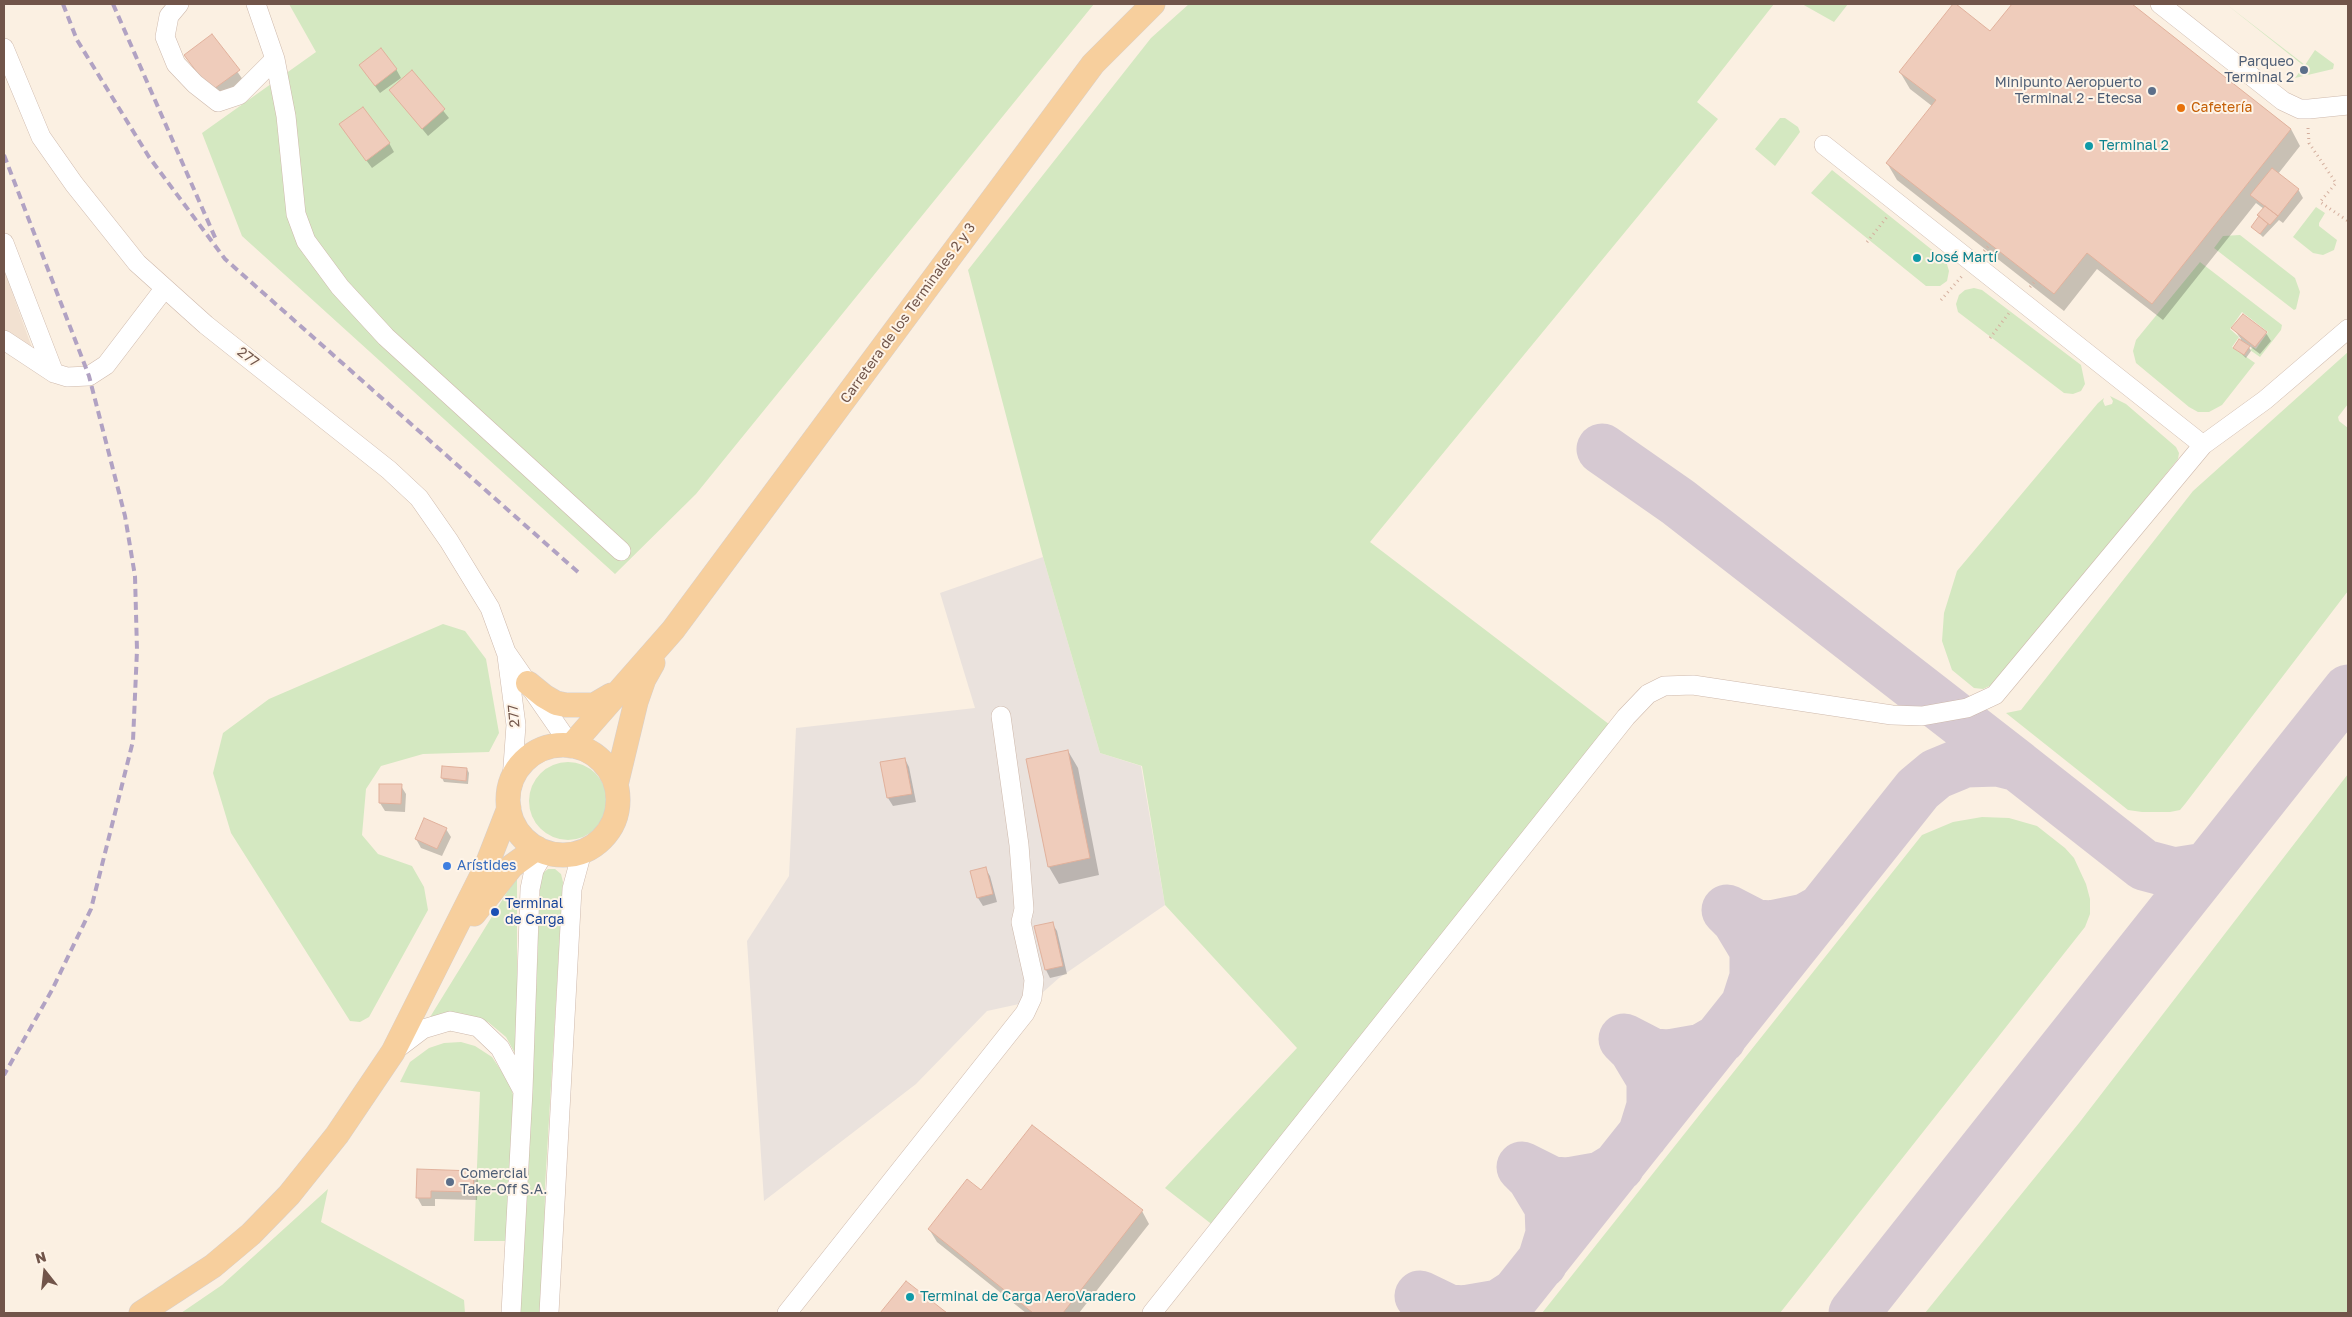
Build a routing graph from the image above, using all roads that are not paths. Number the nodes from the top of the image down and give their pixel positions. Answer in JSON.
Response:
{"nodes":[{"id":1,"x":179,"y":4,"type":"edge"},
{"id":2,"x":256,"y":4,"type":"edge"},
{"id":3,"x":1153,"y":4,"type":"edge"},
{"id":4,"x":2160,"y":4,"type":"edge"},
{"id":5,"x":4,"y":48,"type":"edge"},
{"id":6,"x":275,"y":59,"type":"junction"},
{"id":7,"x":2348,"y":105,"type":"edge"},
{"id":8,"x":1824,"y":145,"type":"dead end"},
{"id":9,"x":4,"y":244,"type":"edge"},
{"id":10,"x":164,"y":289,"type":"junction"},
{"id":11,"x":2348,"y":329,"type":"edge"},
{"id":12,"x":4,"y":340,"type":"edge"},
{"id":13,"x":54,"y":373,"type":"junction"},
{"id":14,"x":2203,"y":445,"type":"junction"},
{"id":15,"x":621,"y":551,"type":"dead end"},
{"id":16,"x":673,"y":630,"type":"junction"},
{"id":17,"x":506,"y":652,"type":"junction"},
{"id":18,"x":528,"y":683,"type":"junction"},
{"id":19,"x":622,"y":686,"type":"junction"},
{"id":20,"x":1001,"y":716,"type":"dead end"},
{"id":21,"x":571,"y":746,"type":"junction"},
{"id":22,"x":512,"y":780,"type":"junction"},
{"id":23,"x":616,"y":785,"type":"junction"},
{"id":24,"x":509,"y":808,"type":"junction"},
{"id":25,"x":541,"y":850,"type":"junction"},
{"id":26,"x":582,"y":852,"type":"junction"},
{"id":27,"x":442,"y":958,"type":"junction"},
{"id":28,"x":393,"y":1052,"type":"junction"},
{"id":29,"x":523,"y":1091,"type":"junction"},
{"id":30,"x":141,"y":1313,"type":"edge"},
{"id":31,"x":511,"y":1313,"type":"edge"},
{"id":32,"x":549,"y":1313,"type":"edge"},
{"id":33,"x":787,"y":1313,"type":"edge"},
{"id":34,"x":1152,"y":1313,"type":"edge"}],
"edges":[{"from":1,"to":6,"type":"street"},
{"from":2,"to":6,"type":"street"},
{"from":3,"to":16,"type":"main road","name":"Carretera de los Terminales 2 y 3"},
{"from":4,"to":7,"type":"street"},
{"from":5,"to":10,"type":"street","name":"277"},
{"from":6,"to":15,"type":"street"},
{"from":8,"to":14,"type":"street"},
{"from":9,"to":13,"type":"street"},
{"from":10,"to":13,"type":"street"},
{"from":10,"to":17,"type":"street","name":"277"},
{"from":11,"to":14,"type":"street"},
{"from":12,"to":13,"type":"street"},
{"from":14,"to":34,"type":"street"},
{"from":16,"to":19,"type":"main road","name":"Carretera de los Terminales 2 y 3"},
{"from":16,"to":23,"type":"main road","name":"Carretera de los Terminales 2 y 3"},
{"from":17,"to":18,"type":"street","name":"277"},
{"from":17,"to":22,"type":"street","name":"277"},
{"from":18,"to":19,"type":"main road"},
{"from":18,"to":21,"type":"street","name":"277"},
{"from":19,"to":21,"type":"main road","name":"Carretera de los Terminales 2 y 3"},
{"from":20,"to":33,"type":"street"},
{"from":21,"to":22,"type":"main road"},
{"from":21,"to":23,"type":"main road"},
{"from":22,"to":24,"type":"main road"},
{"from":23,"to":26,"type":"main road"},
{"from":24,"to":25,"type":"main road"},
{"from":24,"to":27,"type":"main road"},
{"from":25,"to":26,"type":"main road"},
{"from":25,"to":27,"type":"main road"},
{"from":25,"to":29,"type":"street"},
{"from":26,"to":32,"type":"street"},
{"from":27,"to":28,"type":"main road"},
{"from":28,"to":29,"type":"street"},
{"from":28,"to":30,"type":"main road"},
{"from":29,"to":31,"type":"street"}]}
